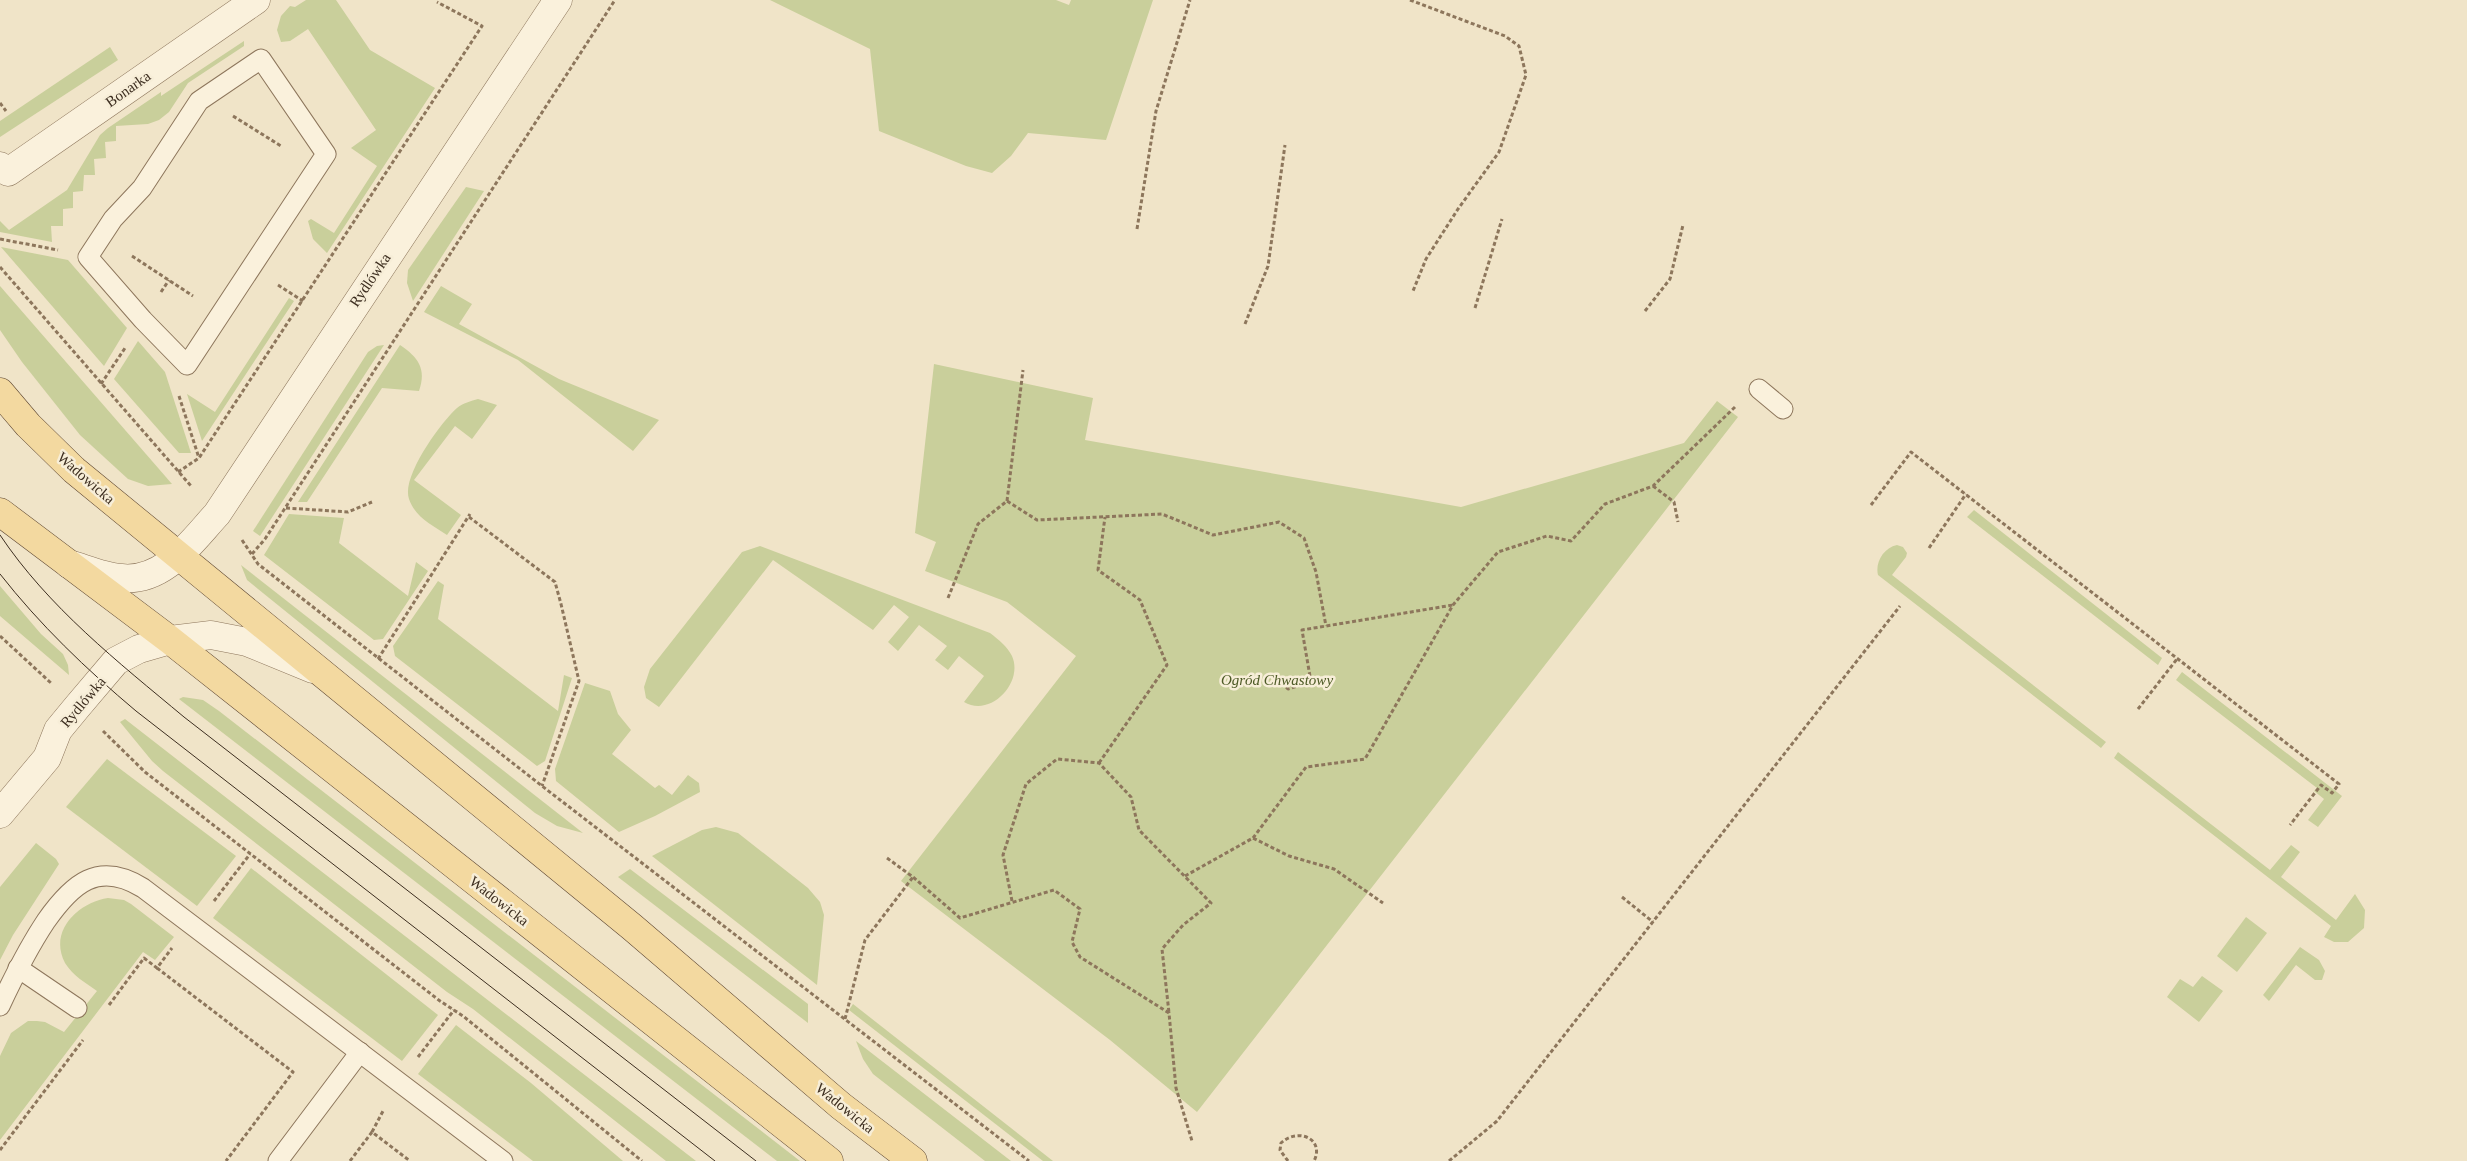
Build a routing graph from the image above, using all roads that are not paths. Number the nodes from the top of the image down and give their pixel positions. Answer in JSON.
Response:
{"nodes":[{"id":1,"x":256,"y":0,"type":"edge"},
{"id":2,"x":558,"y":0,"type":"edge"},
{"id":3,"x":0,"y":166,"type":"edge"},
{"id":4,"x":88,"y":257,"type":"joint"},
{"id":5,"x":1759,"y":389,"type":"dead end"},
{"id":6,"x":0,"y":392,"type":"edge"},
{"id":7,"x":1783,"y":409,"type":"dead end"},
{"id":8,"x":0,"y":512,"type":"edge"},
{"id":9,"x":178,"y":556,"type":"junction"},
{"id":10,"x":65,"y":563,"type":"junction"},
{"id":11,"x":170,"y":640,"type":"junction"},
{"id":12,"x":316,"y":670,"type":"junction"},
{"id":13,"x":0,"y":814,"type":"edge"},
{"id":14,"x":18,"y":968,"type":"junction"},
{"id":15,"x":0,"y":1006,"type":"edge"},
{"id":16,"x":77,"y":1008,"type":"dead end"},
{"id":17,"x":360,"y":1052,"type":"junction"},
{"id":18,"x":278,"y":1161,"type":"edge"},
{"id":19,"x":503,"y":1161,"type":"edge"},
{"id":20,"x":829,"y":1161,"type":"edge"},
{"id":21,"x":913,"y":1161,"type":"edge"}],
"edges":[{"from":1,"to":3,"type":"street","name":"Bonarka"},
{"from":2,"to":9,"type":"street","name":"Rydlówka"},
{"from":4,"to":4,"type":"lane"},
{"from":5,"to":7,"type":"lane"},
{"from":6,"to":9,"type":"main road","name":"Wadowicka"},
{"from":8,"to":10,"type":"main road","name":"Wadowicka"},
{"from":9,"to":10,"type":"street","name":"Wadowicka"},
{"from":9,"to":12,"type":"main road","name":"Wadowicka"},
{"from":10,"to":11,"type":"main road","name":"Wadowicka"},
{"from":11,"to":12,"type":"street","name":"Wadowicka"},
{"from":11,"to":13,"type":"street","name":"Rydlówka"},
{"from":11,"to":20,"type":"main road","name":"Wadowicka"},
{"from":12,"to":21,"type":"main road","name":"Wadowicka"},
{"from":14,"to":15,"type":"lane"},
{"from":14,"to":16,"type":"lane"},
{"from":14,"to":17,"type":"lane"},
{"from":17,"to":18,"type":"lane"},
{"from":17,"to":19,"type":"lane"}]}
